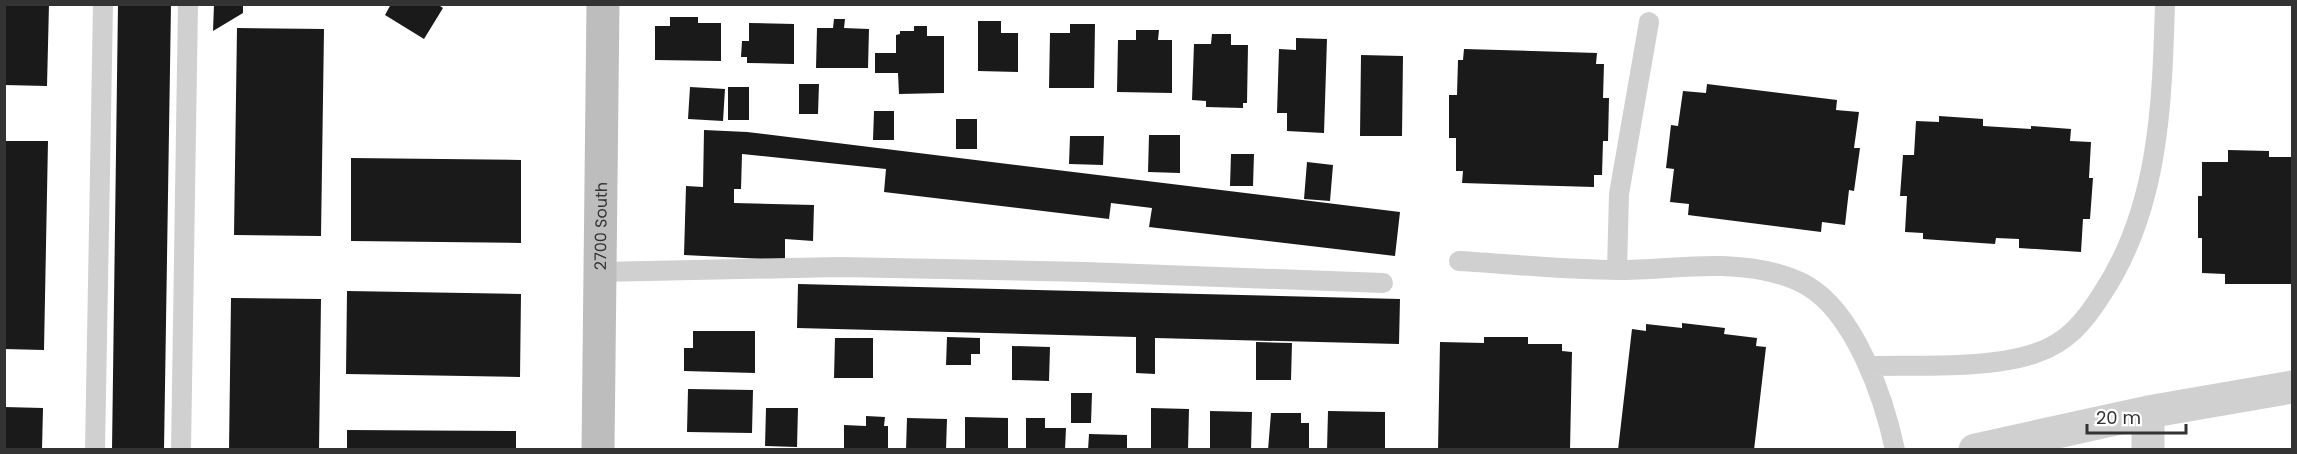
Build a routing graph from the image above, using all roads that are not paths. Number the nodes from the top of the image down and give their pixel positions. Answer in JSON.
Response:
{"nodes":[{"id":1,"x":103,"y":4,"type":"edge"},
{"id":2,"x":188,"y":4,"type":"edge"},
{"id":3,"x":603,"y":4,"type":"edge"},
{"id":4,"x":2165,"y":4,"type":"edge"},
{"id":5,"x":1649,"y":22,"type":"dead end"},
{"id":6,"x":1459,"y":261,"type":"dead end"},
{"id":7,"x":1617,"y":270,"type":"junction"},
{"id":8,"x":600,"y":272,"type":"junction"},
{"id":9,"x":1383,"y":283,"type":"dead end"},
{"id":10,"x":1868,"y":366,"type":"junction"},
{"id":11,"x":2292,"y":387,"type":"edge"},
{"id":12,"x":2148,"y":412,"type":"junction"},
{"id":13,"x":95,"y":450,"type":"edge"},
{"id":14,"x":181,"y":450,"type":"edge"},
{"id":15,"x":598,"y":450,"type":"edge"},
{"id":16,"x":1895,"y":450,"type":"edge"},
{"id":17,"x":1975,"y":450,"type":"edge"},
{"id":18,"x":2148,"y":450,"type":"edge"}],
"edges":[{"from":1,"to":13,"type":"lane"},
{"from":2,"to":14,"type":"lane"},
{"from":3,"to":8,"type":"street","name":"2700 South"},
{"from":4,"to":10,"type":"lane"},
{"from":5,"to":7,"type":"lane"},
{"from":6,"to":7,"type":"lane"},
{"from":7,"to":10,"type":"lane"},
{"from":8,"to":9,"type":"lane"},
{"from":8,"to":15,"type":"street","name":"2700 South"},
{"from":10,"to":16,"type":"lane"},
{"from":11,"to":12,"type":"street"},
{"from":12,"to":17,"type":"street"},
{"from":12,"to":18,"type":"street"}]}
